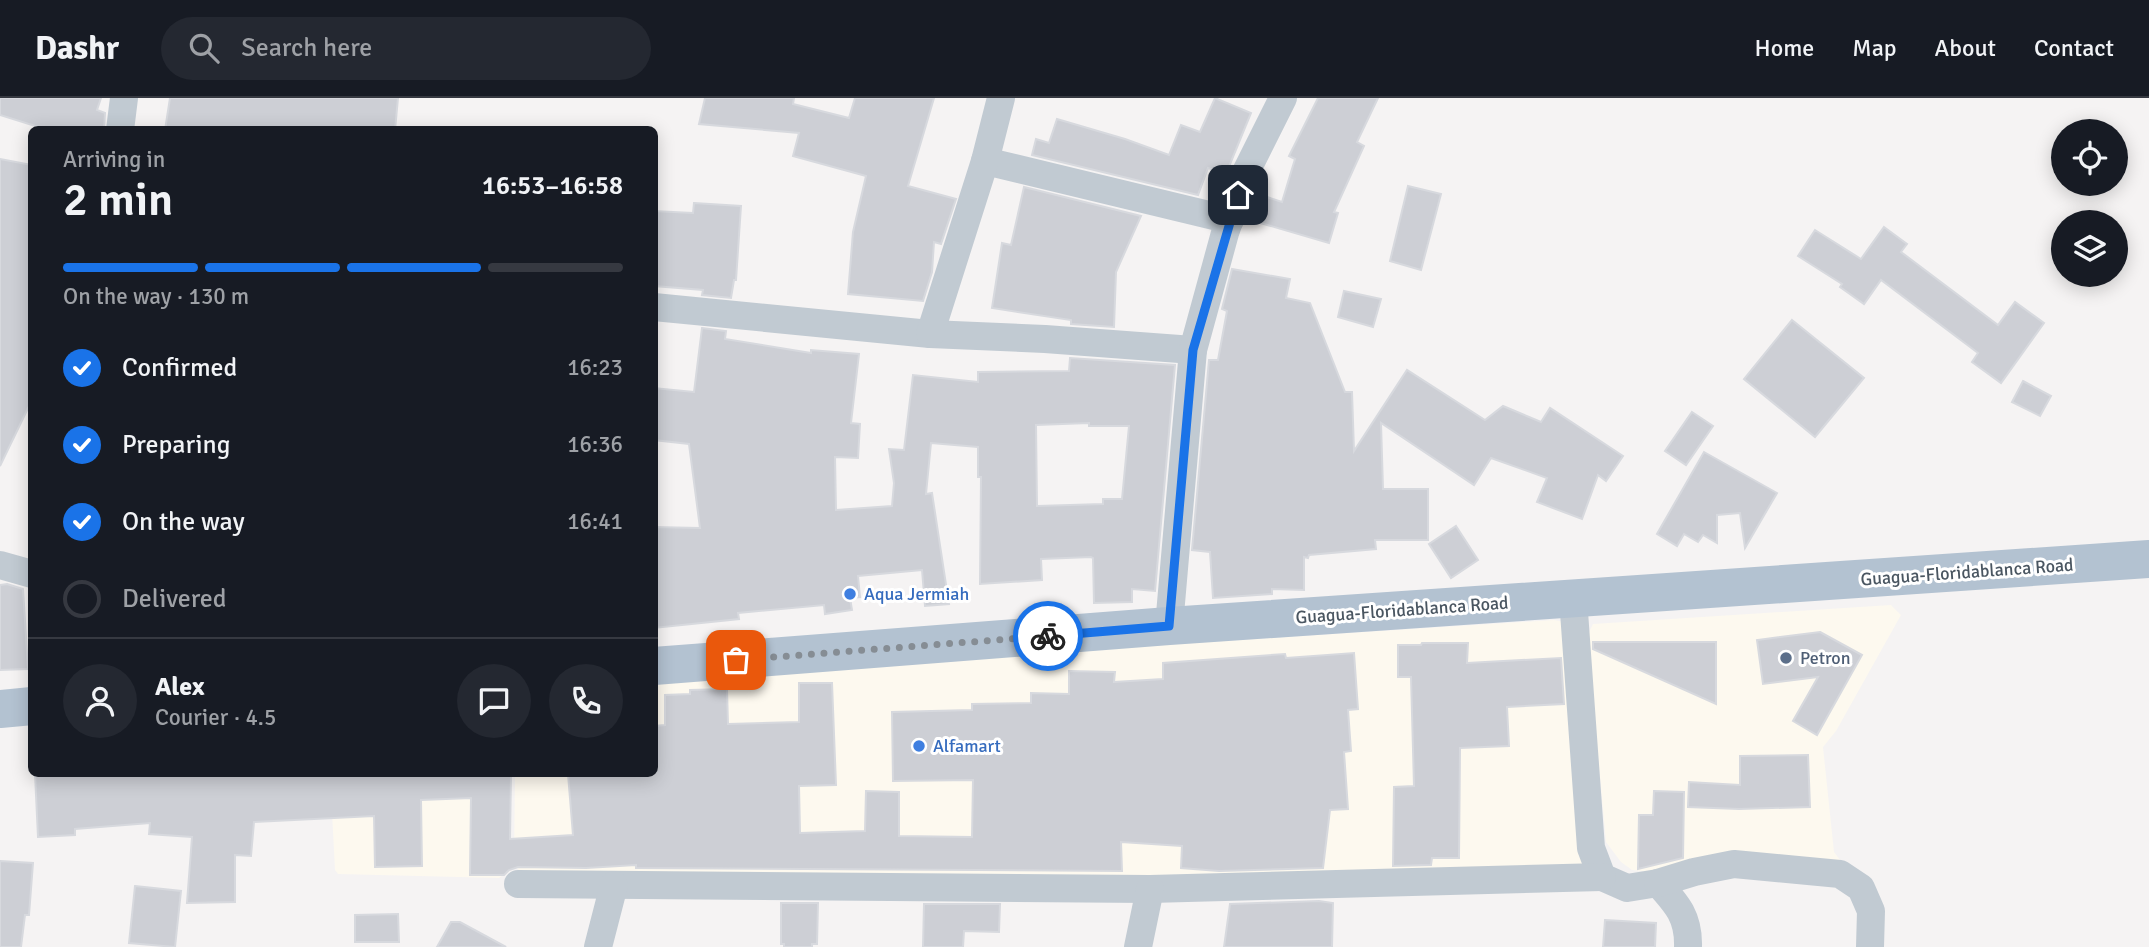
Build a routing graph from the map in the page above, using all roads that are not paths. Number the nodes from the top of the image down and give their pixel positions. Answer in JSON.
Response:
{"nodes":[{"id":1,"x":124,"y":98,"type":"edge"},
{"id":2,"x":1001,"y":98,"type":"edge"},
{"id":3,"x":1283,"y":98,"type":"edge"},
{"id":4,"x":120,"y":126,"type":"edge"},
{"id":5,"x":985,"y":160,"type":"junction"},
{"id":6,"x":1230,"y":220,"type":"junction"},
{"id":7,"x":658,"y":307,"type":"edge"},
{"id":8,"x":930,"y":334,"type":"junction"},
{"id":9,"x":1193,"y":350,"type":"junction"},
{"id":10,"x":2149,"y":559,"type":"edge"},
{"id":11,"x":0,"y":565,"type":"edge"},
{"id":12,"x":28,"y":573,"type":"edge"},
{"id":13,"x":1573,"y":598,"type":"junction"},
{"id":14,"x":1169,"y":626,"type":"junction"},
{"id":15,"x":658,"y":666,"type":"edge"},
{"id":16,"x":28,"y":706,"type":"edge"},
{"id":17,"x":0,"y":709,"type":"edge"},
{"id":18,"x":1602,"y":877,"type":"junction"},
{"id":19,"x":1658,"y":883,"type":"junction"},
{"id":20,"x":518,"y":884,"type":"dead end"},
{"id":21,"x":614,"y":885,"type":"junction"},
{"id":22,"x":1150,"y":889,"type":"junction"},
{"id":23,"x":598,"y":947,"type":"edge"},
{"id":24,"x":1138,"y":947,"type":"edge"},
{"id":25,"x":1688,"y":947,"type":"edge"},
{"id":26,"x":1870,"y":947,"type":"edge"}],
"edges":[{"from":1,"to":4,"type":"street"},
{"from":2,"to":5,"type":"street"},
{"from":3,"to":6,"type":"street"},
{"from":5,"to":6,"type":"street"},
{"from":5,"to":8,"type":"street"},
{"from":6,"to":9,"type":"street"},
{"from":7,"to":8,"type":"street"},
{"from":8,"to":9,"type":"street"},
{"from":9,"to":14,"type":"street"},
{"from":10,"to":13,"type":"main road","name":"Guagua-Floridablanca Road"},
{"from":11,"to":12,"type":"street"},
{"from":13,"to":14,"type":"main road","name":"Guagua-Floridablanca Road"},
{"from":13,"to":18,"type":"street"},
{"from":14,"to":15,"type":"main road","name":"Guagua-Floridablanca Road"},
{"from":16,"to":17,"type":"main road"},
{"from":18,"to":19,"type":"street"},
{"from":18,"to":22,"type":"street"},
{"from":19,"to":25,"type":"street"},
{"from":19,"to":26,"type":"street"},
{"from":20,"to":21,"type":"street"},
{"from":21,"to":22,"type":"street"},
{"from":21,"to":23,"type":"street"},
{"from":22,"to":24,"type":"street"}]}
